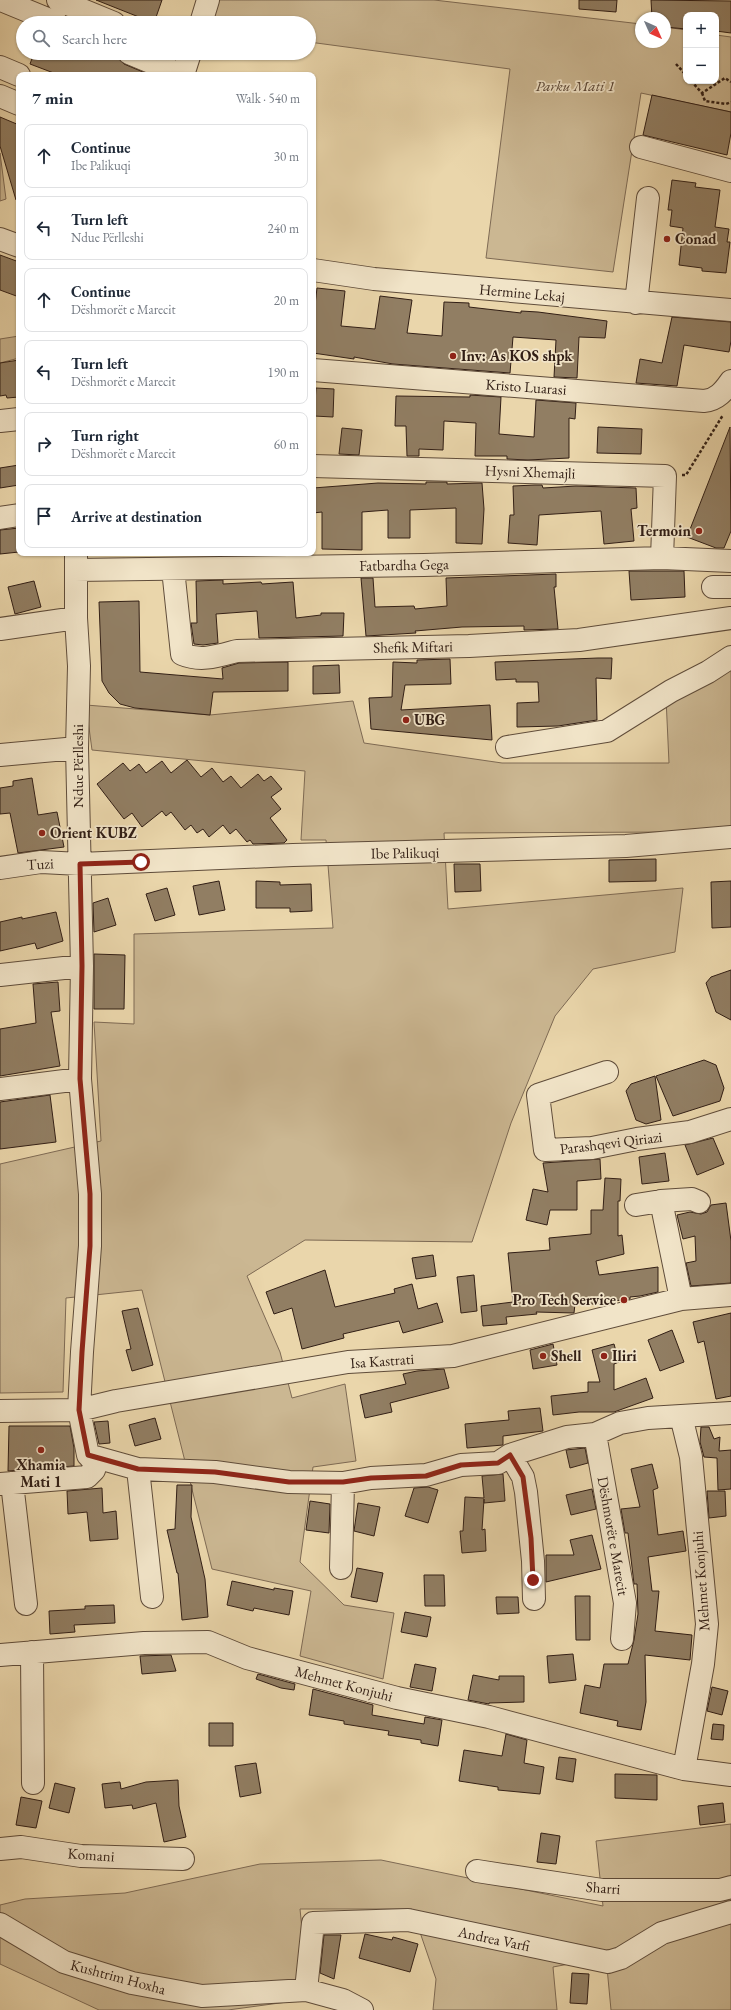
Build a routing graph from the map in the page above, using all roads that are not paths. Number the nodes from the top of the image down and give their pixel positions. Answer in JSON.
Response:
{"nodes":[{"id":1,"x":1,"y":0,"type":"edge"},
{"id":2,"x":58,"y":0,"type":"edge"},
{"id":3,"x":208,"y":0,"type":"edge"},
{"id":4,"x":40,"y":16,"type":"edge"},
{"id":5,"x":97,"y":16,"type":"edge"},
{"id":6,"x":203,"y":16,"type":"edge"},
{"id":7,"x":146,"y":60,"type":"edge"},
{"id":8,"x":187,"y":60,"type":"edge"},
{"id":9,"x":0,"y":67,"type":"edge"},
{"id":10,"x":175,"y":72,"type":"edge"},
{"id":11,"x":183,"y":72,"type":"edge"},
{"id":12,"x":16,"y":74,"type":"edge"},
{"id":13,"x":0,"y":96,"type":"edge"},
{"id":14,"x":16,"y":103,"type":"edge"},
{"id":15,"x":641,"y":147,"type":"dead end"},
{"id":16,"x":731,"y":171,"type":"edge"},
{"id":17,"x":648,"y":198,"type":"dead end"},
{"id":18,"x":0,"y":239,"type":"edge"},
{"id":19,"x":16,"y":245,"type":"edge"},
{"id":20,"x":316,"y":270,"type":"edge"},
{"id":21,"x":636,"y":303,"type":"junction"},
{"id":22,"x":731,"y":310,"type":"edge"},
{"id":23,"x":316,"y":370,"type":"edge"},
{"id":24,"x":731,"y":381,"type":"edge"},
{"id":25,"x":16,"y":420,"type":"edge"},
{"id":26,"x":0,"y":421,"type":"edge"},
{"id":27,"x":316,"y":466,"type":"edge"},
{"id":28,"x":16,"y":515,"type":"edge"},
{"id":29,"x":0,"y":518,"type":"edge"},
{"id":30,"x":662,"y":558,"type":"junction"},
{"id":31,"x":731,"y":561,"type":"edge"},
{"id":32,"x":76,"y":562,"type":"edge"},
{"id":33,"x":173,"y":569,"type":"junction"},
{"id":34,"x":76,"y":618,"type":"junction"},
{"id":35,"x":731,"y":618,"type":"edge"},
{"id":36,"x":0,"y":629,"type":"edge"},
{"id":37,"x":731,"y":657,"type":"edge"},
{"id":38,"x":507,"y":747,"type":"dead end"},
{"id":39,"x":77,"y":748,"type":"junction"},
{"id":40,"x":0,"y":755,"type":"edge"},
{"id":41,"x":731,"y":837,"type":"edge"},
{"id":42,"x":80,"y":864,"type":"junction"},
{"id":43,"x":0,"y":868,"type":"edge"},
{"id":44,"x":82,"y":966,"type":"junction"},
{"id":45,"x":0,"y":975,"type":"edge"},
{"id":46,"x":607,"y":1072,"type":"dead end"},
{"id":47,"x":80,"y":1079,"type":"junction"},
{"id":48,"x":0,"y":1089,"type":"edge"},
{"id":49,"x":731,"y":1119,"type":"edge"},
{"id":50,"x":661,"y":1201,"type":"junction"},
{"id":51,"x":700,"y":1202,"type":"dead end"},
{"id":52,"x":636,"y":1204,"type":"dead end"},
{"id":53,"x":731,"y":1295,"type":"edge"},
{"id":54,"x":681,"y":1299,"type":"junction"},
{"id":55,"x":79,"y":1410,"type":"junction"},
{"id":56,"x":0,"y":1411,"type":"edge"},
{"id":57,"x":731,"y":1413,"type":"edge"},
{"id":58,"x":681,"y":1416,"type":"junction"},
{"id":59,"x":595,"y":1434,"type":"junction"},
{"id":60,"x":88,"y":1455,"type":"junction"},
{"id":61,"x":510,"y":1455,"type":"junction"},
{"id":62,"x":138,"y":1469,"type":"junction"},
{"id":63,"x":343,"y":1482,"type":"junction"},
{"id":64,"x":6,"y":1483,"type":"edge"},
{"id":65,"x":341,"y":1568,"type":"dead end"},
{"id":66,"x":152,"y":1597,"type":"dead end"},
{"id":67,"x":534,"y":1599,"type":"dead end"},
{"id":68,"x":26,"y":1604,"type":"dead end"},
{"id":69,"x":622,"y":1639,"type":"dead end"},
{"id":70,"x":32,"y":1652,"type":"junction"},
{"id":71,"x":0,"y":1655,"type":"edge"},
{"id":72,"x":684,"y":1769,"type":"junction"},
{"id":73,"x":731,"y":1775,"type":"edge"},
{"id":74,"x":33,"y":1783,"type":"dead end"},
{"id":75,"x":0,"y":1849,"type":"edge"},
{"id":76,"x":183,"y":1859,"type":"dead end"},
{"id":77,"x":477,"y":1872,"type":"dead end"},
{"id":78,"x":731,"y":1887,"type":"edge"},
{"id":79,"x":731,"y":1912,"type":"edge"},
{"id":80,"x":0,"y":1924,"type":"edge"},
{"id":81,"x":306,"y":1990,"type":"junction"},
{"id":82,"x":362,"y":2010,"type":"edge"}],
"edges":[{"from":1,"to":4,"type":"street"},
{"from":2,"to":5,"type":"street"},
{"from":3,"to":6,"type":"street"},
{"from":7,"to":10,"type":"street"},
{"from":8,"to":11,"type":"street"},
{"from":9,"to":12,"type":"street"},
{"from":13,"to":14,"type":"street"},
{"from":15,"to":16,"type":"street"},
{"from":17,"to":21,"type":"street"},
{"from":18,"to":19,"type":"street"},
{"from":20,"to":21,"type":"street","name":"Hermine Lekaj"},
{"from":21,"to":22,"type":"street","name":"Hermine Lekaj"},
{"from":23,"to":24,"type":"street","name":"Kristo Luarasi"},
{"from":25,"to":26,"type":"street"},
{"from":27,"to":30,"type":"street","name":"Hysni Xhemajli"},
{"from":28,"to":29,"type":"street"},
{"from":30,"to":31,"type":"street","name":"Fatbardha Gega"},
{"from":30,"to":33,"type":"street","name":"Fatbardha Gega"},
{"from":32,"to":33,"type":"street","name":"Fatbardha Gega"},
{"from":32,"to":34,"type":"street","name":"Ndue Përlleshi"},
{"from":33,"to":35,"type":"street","name":"Shefik Miftari"},
{"from":34,"to":36,"type":"street"},
{"from":34,"to":39,"type":"street","name":"Ndue Përlleshi"},
{"from":37,"to":38,"type":"street"},
{"from":39,"to":40,"type":"street"},
{"from":39,"to":42,"type":"street","name":"Ndue Përlleshi"},
{"from":41,"to":42,"type":"street","name":"Ibe Palikuqi"},
{"from":42,"to":43,"type":"street","name":"Tuzi"},
{"from":42,"to":44,"type":"street","name":"Ndue Përlleshi"},
{"from":44,"to":45,"type":"street"},
{"from":44,"to":47,"type":"street","name":"Ndue Përlleshi"},
{"from":46,"to":49,"type":"street","name":"Parashqevi Qiriazi"},
{"from":47,"to":48,"type":"street"},
{"from":47,"to":55,"type":"street","name":"Ndue Përlleshi"},
{"from":50,"to":51,"type":"street"},
{"from":50,"to":52,"type":"street"},
{"from":50,"to":54,"type":"street"},
{"from":53,"to":54,"type":"street","name":"Isa Kastrati"},
{"from":54,"to":55,"type":"street","name":"Isa Kastrati"},
{"from":55,"to":56,"type":"street","name":"Isa Kastrati"},
{"from":55,"to":60,"type":"street"},
{"from":57,"to":58,"type":"street"},
{"from":58,"to":59,"type":"street"},
{"from":58,"to":72,"type":"street","name":"Mehmet Konjuhi"},
{"from":59,"to":61,"type":"street"},
{"from":59,"to":69,"type":"street","name":"Dëshmorët e Marecit"},
{"from":60,"to":62,"type":"street"},
{"from":60,"to":64,"type":"street"},
{"from":61,"to":63,"type":"street"},
{"from":61,"to":67,"type":"street"},
{"from":62,"to":63,"type":"street"},
{"from":62,"to":66,"type":"street"},
{"from":63,"to":65,"type":"street"},
{"from":64,"to":68,"type":"street"},
{"from":70,"to":71,"type":"street","name":"Mehmet Konjuhi"},
{"from":70,"to":72,"type":"street","name":"Mehmet Konjuhi"},
{"from":70,"to":74,"type":"street"},
{"from":72,"to":73,"type":"street","name":"Mehmet Konjuhi"},
{"from":75,"to":76,"type":"street","name":"Komani"},
{"from":77,"to":78,"type":"street","name":"Sharri"},
{"from":79,"to":81,"type":"street","name":"Andrea Varfi"},
{"from":80,"to":81,"type":"street","name":"Kushtrim Hoxha"},
{"from":81,"to":82,"type":"street","name":"Kushtrim Hoxha"}]}
